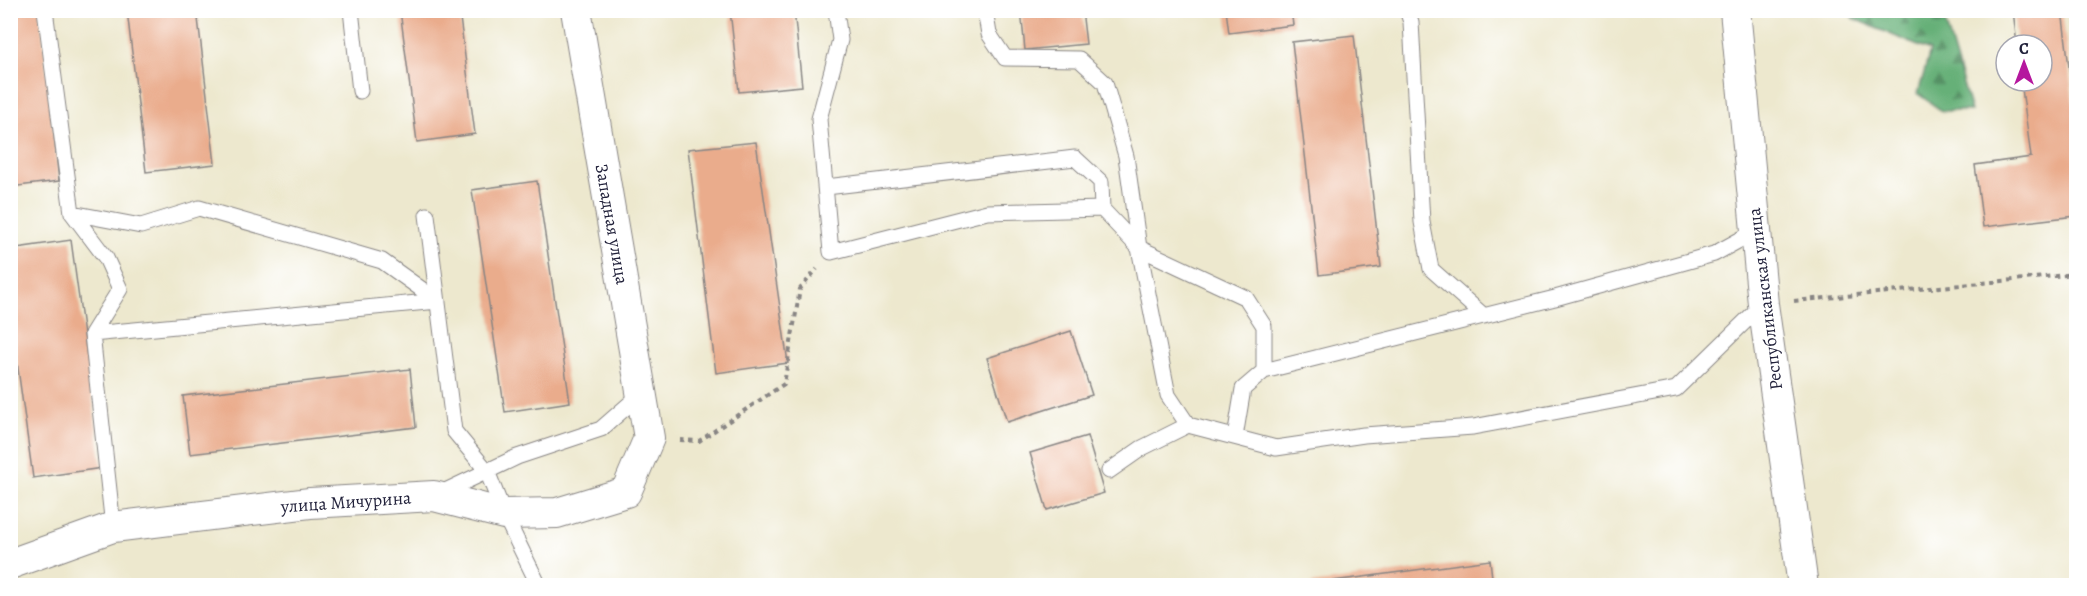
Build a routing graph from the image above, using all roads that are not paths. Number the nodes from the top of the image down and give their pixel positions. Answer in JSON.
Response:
{"nodes":[{"id":1,"x":45,"y":10,"type":"edge"},
{"id":2,"x":351,"y":10,"type":"edge"},
{"id":3,"x":576,"y":10,"type":"edge"},
{"id":4,"x":836,"y":10,"type":"edge"},
{"id":5,"x":985,"y":10,"type":"edge"},
{"id":6,"x":1407,"y":10,"type":"edge"},
{"id":7,"x":1735,"y":10,"type":"edge"},
{"id":8,"x":360,"y":91,"type":"dead end"},
{"id":9,"x":826,"y":188,"type":"junction"},
{"id":10,"x":1102,"y":209,"type":"junction"},
{"id":11,"x":72,"y":213,"type":"junction"},
{"id":12,"x":427,"y":216,"type":"dead end"},
{"id":13,"x":1756,"y":231,"type":"junction"},
{"id":14,"x":1139,"y":248,"type":"junction"},
{"id":15,"x":438,"y":301,"type":"junction"},
{"id":16,"x":1763,"y":304,"type":"junction"},
{"id":17,"x":1484,"y":316,"type":"junction"},
{"id":18,"x":92,"y":334,"type":"junction"},
{"id":19,"x":1264,"y":371,"type":"junction"},
{"id":20,"x":641,"y":394,"type":"junction"},
{"id":21,"x":1188,"y":425,"type":"junction"},
{"id":22,"x":1235,"y":437,"type":"junction"},
{"id":23,"x":649,"y":438,"type":"joint"},
{"id":24,"x":487,"y":471,"type":"junction"},
{"id":25,"x":1109,"y":471,"type":"dead end"},
{"id":26,"x":434,"y":496,"type":"junction"},
{"id":27,"x":504,"y":514,"type":"junction"},
{"id":28,"x":113,"y":527,"type":"junction"},
{"id":29,"x":10,"y":564,"type":"edge"},
{"id":30,"x":539,"y":585,"type":"edge"},
{"id":31,"x":1803,"y":585,"type":"edge"}],
"edges":[{"from":1,"to":11,"type":"lane"},
{"from":2,"to":8,"type":"lane"},
{"from":3,"to":20,"type":"street","name":"Западная улица"},
{"from":4,"to":9,"type":"lane"},
{"from":5,"to":14,"type":"lane"},
{"from":6,"to":17,"type":"lane"},
{"from":7,"to":13,"type":"street","name":"Республиканская улица"},
{"from":9,"to":10,"type":"lane"},
{"from":9,"to":10,"type":"lane"},
{"from":10,"to":14,"type":"lane"},
{"from":11,"to":15,"type":"lane"},
{"from":11,"to":18,"type":"lane"},
{"from":12,"to":15,"type":"lane"},
{"from":13,"to":16,"type":"street","name":"Республиканская улица"},
{"from":13,"to":17,"type":"lane"},
{"from":14,"to":19,"type":"lane"},
{"from":14,"to":21,"type":"lane"},
{"from":15,"to":18,"type":"lane"},
{"from":15,"to":24,"type":"lane"},
{"from":16,"to":22,"type":"lane"},
{"from":16,"to":31,"type":"street","name":"Республиканская улица"},
{"from":17,"to":19,"type":"lane"},
{"from":18,"to":28,"type":"lane"},
{"from":19,"to":22,"type":"lane"},
{"from":20,"to":23,"type":"street","name":"Западная улица"},
{"from":20,"to":24,"type":"lane"},
{"from":21,"to":22,"type":"lane"},
{"from":21,"to":25,"type":"lane"},
{"from":23,"to":27,"type":"street","name":"улица Мичурина"},
{"from":24,"to":26,"type":"lane"},
{"from":24,"to":27,"type":"lane"},
{"from":26,"to":27,"type":"street","name":"улица Мичурина"},
{"from":26,"to":28,"type":"street","name":"улица Мичурина"},
{"from":27,"to":30,"type":"lane"},
{"from":28,"to":29,"type":"street","name":"улица Мичурина"}]}
